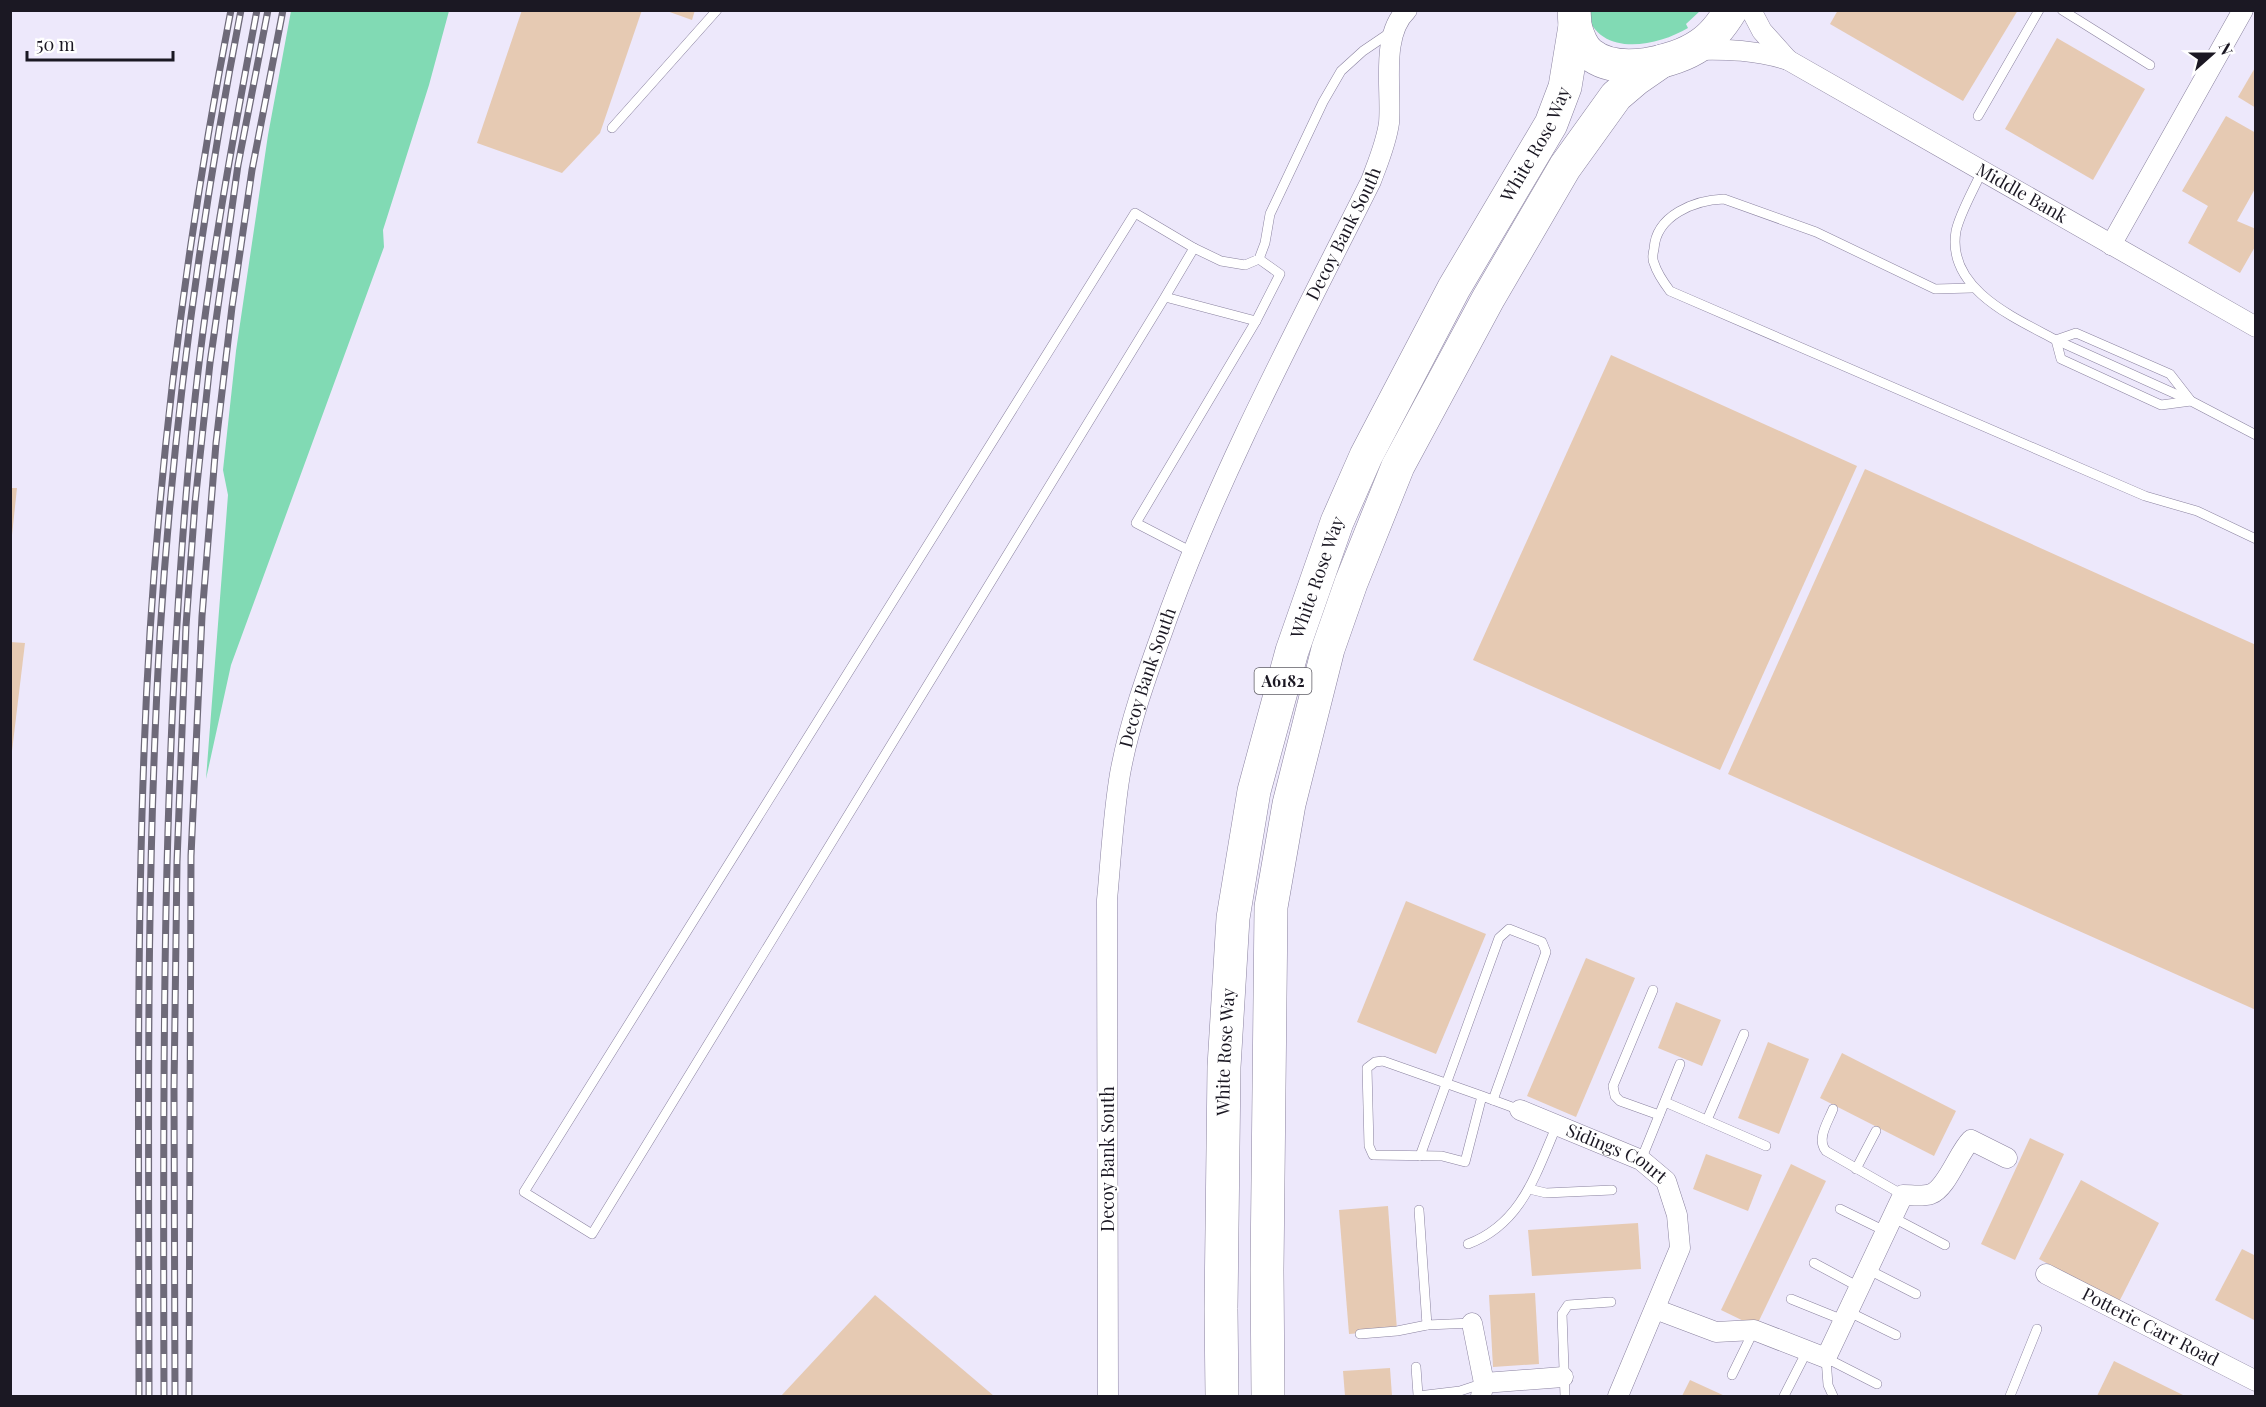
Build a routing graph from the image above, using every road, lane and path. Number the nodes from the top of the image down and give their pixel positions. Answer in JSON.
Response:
{"nodes":[{"id":1,"x":709,"y":10,"type":"edge"},
{"id":2,"x":717,"y":10,"type":"edge"},
{"id":3,"x":1407,"y":10,"type":"edge"},
{"id":4,"x":1731,"y":10,"type":"edge"},
{"id":5,"x":1751,"y":10,"type":"edge"},
{"id":6,"x":2039,"y":10,"type":"edge"},
{"id":7,"x":2062,"y":10,"type":"edge"},
{"id":8,"x":2243,"y":10,"type":"edge"},
{"id":9,"x":1574,"y":18,"type":"edge"},
{"id":10,"x":705,"y":25,"type":"junction"},
{"id":11,"x":1396,"y":28,"type":"junction"},
{"id":12,"x":1692,"y":50,"type":"junction"},
{"id":13,"x":1788,"y":60,"type":"junction"},
{"id":14,"x":1662,"y":61,"type":"junction"},
{"id":15,"x":2150,"y":65,"type":"dead end"},
{"id":16,"x":1978,"y":116,"type":"dead end"},
{"id":17,"x":612,"y":128,"type":"dead end"},
{"id":18,"x":1982,"y":171,"type":"junction"},
{"id":19,"x":2111,"y":245,"type":"junction"},
{"id":20,"x":1194,"y":248,"type":"junction"},
{"id":21,"x":1259,"y":259,"type":"junction"},
{"id":22,"x":1972,"y":288,"type":"junction"},
{"id":23,"x":1165,"y":297,"type":"junction"},
{"id":24,"x":1256,"y":321,"type":"junction"},
{"id":25,"x":2256,"y":327,"type":"edge"},
{"id":26,"x":2056,"y":340,"type":"junction"},
{"id":27,"x":2191,"y":400,"type":"junction"},
{"id":28,"x":2256,"y":435,"type":"edge"},
{"id":29,"x":2256,"y":539,"type":"edge"},
{"id":30,"x":1192,"y":552,"type":"junction"},
{"id":31,"x":1653,"y":990,"type":"dead end"},
{"id":32,"x":1744,"y":1034,"type":"dead end"},
{"id":33,"x":1680,"y":1065,"type":"dead end"},
{"id":34,"x":1446,"y":1083,"type":"junction"},
{"id":35,"x":1482,"y":1096,"type":"junction"},
{"id":36,"x":1493,"y":1100,"type":"junction"},
{"id":37,"x":1665,"y":1102,"type":"junction"},
{"id":38,"x":1833,"y":1109,"type":"dead end"},
{"id":39,"x":1521,"y":1110,"type":"joint"},
{"id":40,"x":1659,"y":1115,"type":"junction"},
{"id":41,"x":1707,"y":1120,"type":"junction"},
{"id":42,"x":1557,"y":1125,"type":"junction"},
{"id":43,"x":1876,"y":1131,"type":"dead end"},
{"id":44,"x":1766,"y":1146,"type":"dead end"},
{"id":45,"x":1420,"y":1156,"type":"junction"},
{"id":46,"x":2007,"y":1158,"type":"dead end"},
{"id":47,"x":1641,"y":1160,"type":"junction"},
{"id":48,"x":1856,"y":1169,"type":"junction"},
{"id":49,"x":1528,"y":1189,"type":"junction"},
{"id":50,"x":1612,"y":1190,"type":"dead end"},
{"id":51,"x":1903,"y":1195,"type":"junction"},
{"id":52,"x":1840,"y":1209,"type":"dead end"},
{"id":53,"x":1419,"y":1210,"type":"dead end"},
{"id":54,"x":1889,"y":1224,"type":"junction"},
{"id":55,"x":1468,"y":1244,"type":"dead end"},
{"id":56,"x":1945,"y":1245,"type":"dead end"},
{"id":57,"x":1814,"y":1263,"type":"dead end"},
{"id":58,"x":1868,"y":1269,"type":"junction"},
{"id":59,"x":2046,"y":1274,"type":"dead end"},
{"id":60,"x":1859,"y":1287,"type":"junction"},
{"id":61,"x":1916,"y":1294,"type":"dead end"},
{"id":62,"x":1791,"y":1299,"type":"dead end"},
{"id":63,"x":1611,"y":1302,"type":"dead end"},
{"id":64,"x":1655,"y":1309,"type":"junction"},
{"id":65,"x":1845,"y":1315,"type":"junction"},
{"id":66,"x":1472,"y":1323,"type":"joint"},
{"id":67,"x":1427,"y":1325,"type":"junction"},
{"id":68,"x":2037,"y":1329,"type":"dead end"},
{"id":69,"x":1754,"y":1330,"type":"junction"},
{"id":70,"x":1360,"y":1334,"type":"dead end"},
{"id":71,"x":1896,"y":1335,"type":"dead end"},
{"id":72,"x":1807,"y":1351,"type":"junction"},
{"id":73,"x":1826,"y":1358,"type":"junction"},
{"id":74,"x":1416,"y":1367,"type":"dead end"},
{"id":75,"x":1732,"y":1375,"type":"dead end"},
{"id":76,"x":2256,"y":1381,"type":"edge"},
{"id":77,"x":1877,"y":1384,"type":"dead end"},
{"id":78,"x":1564,"y":1387,"type":"edge"},
{"id":79,"x":1483,"y":1390,"type":"edge"},
{"id":80,"x":1108,"y":1396,"type":"edge"},
{"id":81,"x":1222,"y":1396,"type":"edge"},
{"id":82,"x":1268,"y":1396,"type":"edge"},
{"id":83,"x":1418,"y":1396,"type":"edge"},
{"id":84,"x":1618,"y":1396,"type":"edge"},
{"id":85,"x":1784,"y":1396,"type":"edge"},
{"id":86,"x":1833,"y":1396,"type":"edge"},
{"id":87,"x":2010,"y":1396,"type":"edge"}],
"edges":[{"from":1,"to":10,"type":"lane"},
{"from":2,"to":10,"type":"lane"},
{"from":3,"to":11,"type":"street","name":"Decoy Bank South"},
{"from":4,"to":12,"type":"highway","name":"White Rose Way"},
{"from":5,"to":13,"type":"street","name":"Middle Bank"},
{"from":6,"to":16,"type":"lane"},
{"from":7,"to":15,"type":"lane"},
{"from":8,"to":19,"type":"street"},
{"from":9,"to":14,"type":"highway","name":"White Rose Way"},
{"from":9,"to":81,"type":"highway","name":"White Rose Way","number":"A6182"},
{"from":10,"to":17,"type":"lane"},
{"from":11,"to":21,"type":"lane"},
{"from":11,"to":30,"type":"street","name":"Decoy Bank South"},
{"from":12,"to":13,"type":"street","name":"Middle Bank"},
{"from":12,"to":14,"type":"highway","name":"White Rose Way"},
{"from":13,"to":18,"type":"street","name":"Middle Bank"},
{"from":14,"to":82,"type":"highway","name":"White Rose Way","number":"A6182"},
{"from":18,"to":19,"type":"street","name":"Middle Bank"},
{"from":18,"to":22,"type":"lane"},
{"from":19,"to":25,"type":"street","name":"Middle Bank"},
{"from":20,"to":21,"type":"lane"},
{"from":20,"to":23,"type":"lane"},
{"from":20,"to":23,"type":"lane"},
{"from":21,"to":24,"type":"lane"},
{"from":22,"to":26,"type":"lane"},
{"from":22,"to":29,"type":"lane"},
{"from":23,"to":24,"type":"lane"},
{"from":24,"to":30,"type":"lane"},
{"from":26,"to":27,"type":"lane"},
{"from":26,"to":27,"type":"lane"},
{"from":26,"to":27,"type":"lane"},
{"from":27,"to":28,"type":"lane"},
{"from":30,"to":80,"type":"street","name":"Decoy Bank South"},
{"from":31,"to":40,"type":"lane"},
{"from":32,"to":41,"type":"lane"},
{"from":33,"to":37,"type":"lane"},
{"from":34,"to":35,"type":"lane"},
{"from":34,"to":36,"type":"lane"},
{"from":34,"to":45,"type":"lane"},
{"from":34,"to":45,"type":"lane"},
{"from":35,"to":36,"type":"lane"},
{"from":35,"to":45,"type":"lane"},
{"from":36,"to":39,"type":"lane"},
{"from":37,"to":40,"type":"lane"},
{"from":37,"to":41,"type":"lane"},
{"from":38,"to":48,"type":"lane"},
{"from":39,"to":42,"type":"street","name":"Sidings Court"},
{"from":40,"to":47,"type":"lane"},
{"from":41,"to":44,"type":"lane"},
{"from":42,"to":47,"type":"street","name":"Sidings Court"},
{"from":42,"to":49,"type":"lane"},
{"from":43,"to":48,"type":"lane"},
{"from":46,"to":51,"type":"street"},
{"from":47,"to":64,"type":"street","name":"Sidings Court"},
{"from":48,"to":51,"type":"lane"},
{"from":49,"to":50,"type":"lane"},
{"from":49,"to":55,"type":"lane"},
{"from":51,"to":54,"type":"street"},
{"from":52,"to":54,"type":"lane"},
{"from":53,"to":67,"type":"lane"},
{"from":54,"to":56,"type":"lane"},
{"from":54,"to":58,"type":"street"},
{"from":57,"to":60,"type":"lane"},
{"from":58,"to":60,"type":"street"},
{"from":58,"to":61,"type":"lane"},
{"from":59,"to":76,"type":"street","name":"Potteric Carr Road"},
{"from":60,"to":65,"type":"street"},
{"from":62,"to":65,"type":"lane"},
{"from":63,"to":78,"type":"lane"},
{"from":64,"to":69,"type":"street"},
{"from":64,"to":84,"type":"street","name":"Sidings Court"},
{"from":65,"to":71,"type":"lane"},
{"from":65,"to":73,"type":"street"},
{"from":66,"to":67,"type":"lane"},
{"from":66,"to":79,"type":"street"},
{"from":67,"to":70,"type":"lane"},
{"from":68,"to":87,"type":"lane"},
{"from":69,"to":72,"type":"street"},
{"from":69,"to":75,"type":"lane"},
{"from":72,"to":73,"type":"street"},
{"from":72,"to":85,"type":"lane"},
{"from":73,"to":77,"type":"lane"},
{"from":73,"to":86,"type":"lane"},
{"from":74,"to":83,"type":"lane"},
{"from":78,"to":79,"type":"street"},
{"from":79,"to":83,"type":"lane"}]}
